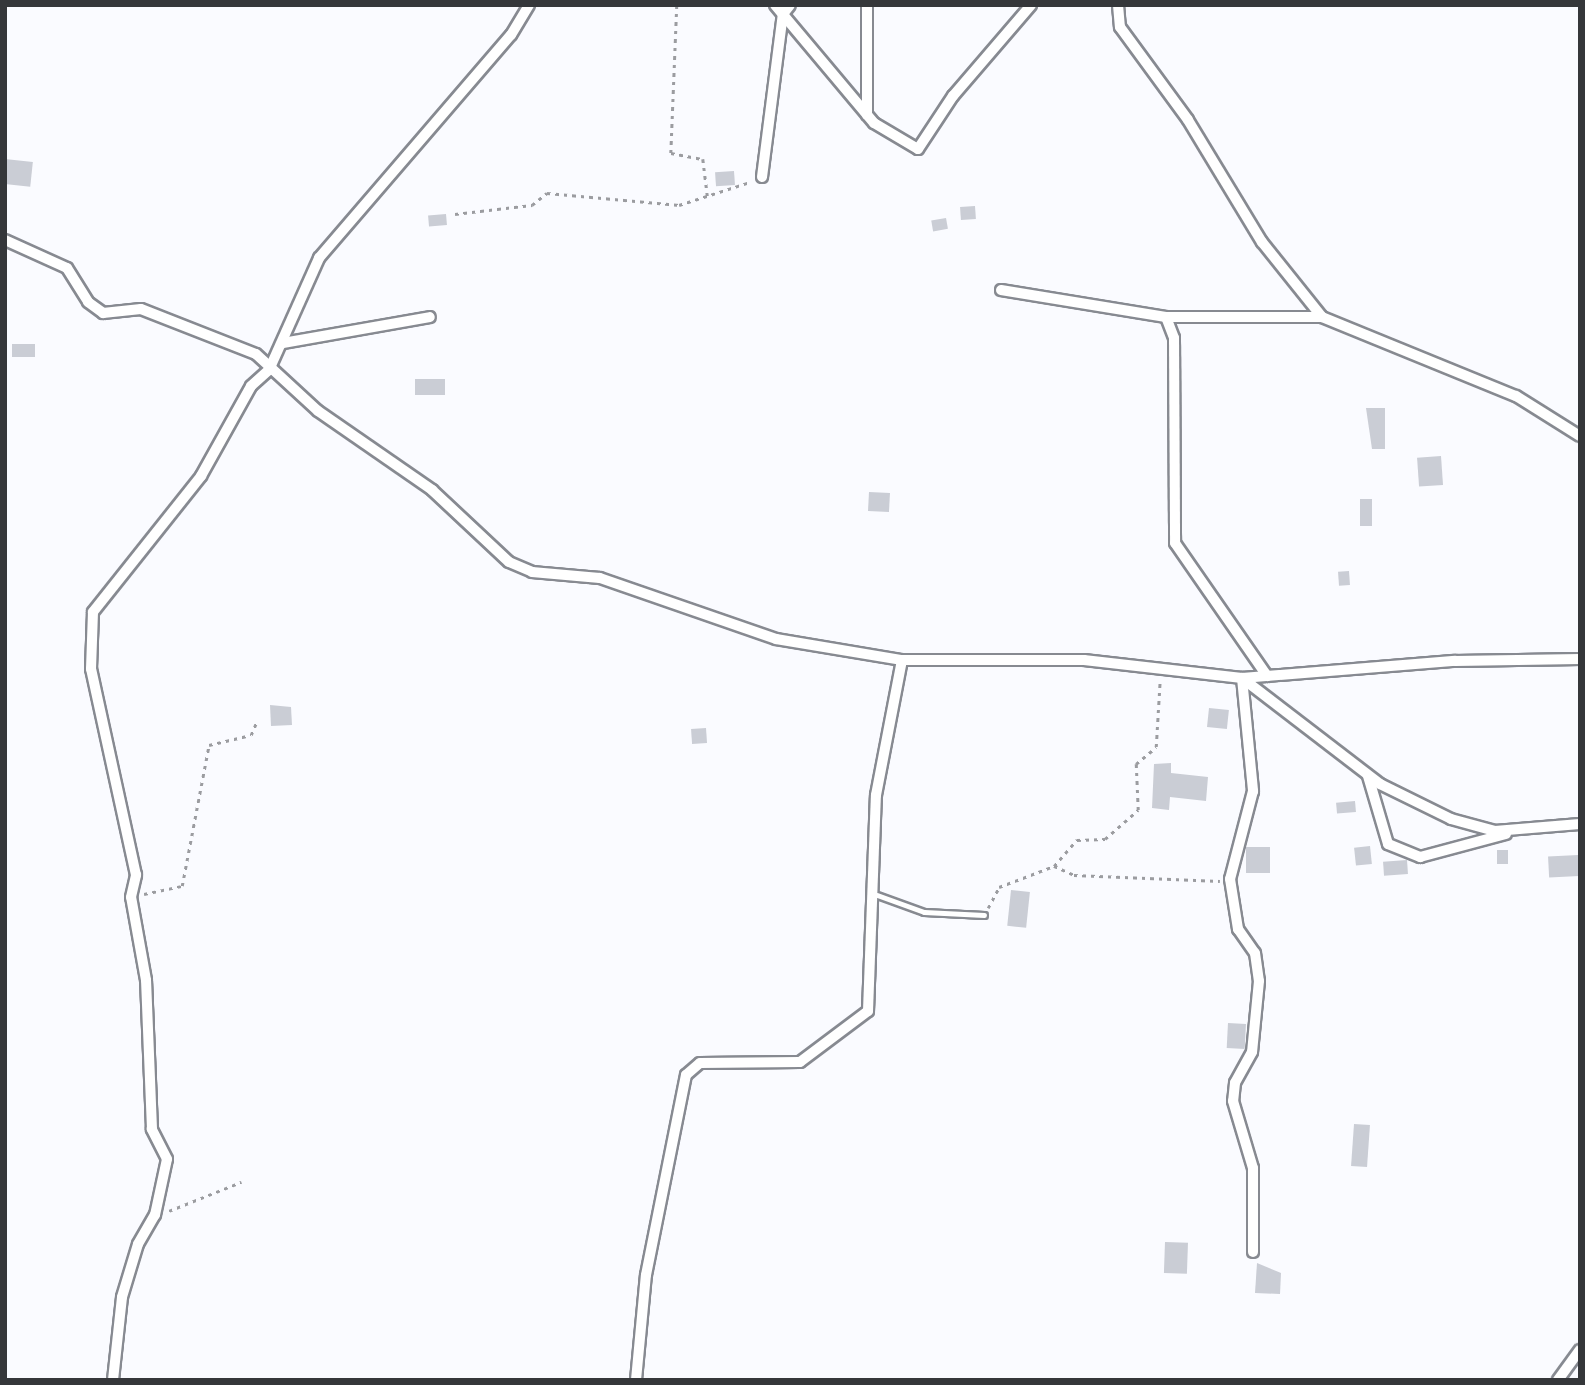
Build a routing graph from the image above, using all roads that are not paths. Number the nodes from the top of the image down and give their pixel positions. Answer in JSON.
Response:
{"nodes":[{"id":1,"x":529,"y":5,"type":"edge"},
{"id":2,"x":867,"y":5,"type":"edge"},
{"id":3,"x":1031,"y":5,"type":"edge"},
{"id":4,"x":1118,"y":5,"type":"edge"},
{"id":5,"x":783,"y":8,"type":"edge"},
{"id":6,"x":867,"y":115,"type":"junction"},
{"id":7,"x":762,"y":177,"type":"road end"},
{"id":8,"x":5,"y":240,"type":"edge"},
{"id":9,"x":1001,"y":290,"type":"dead end"},
{"id":10,"x":430,"y":317,"type":"dead end"},
{"id":11,"x":1166,"y":317,"type":"junction"},
{"id":12,"x":1322,"y":317,"type":"junction"},
{"id":13,"x":283,"y":343,"type":"junction"},
{"id":14,"x":269,"y":370,"type":"junction"},
{"id":15,"x":1580,"y":436,"type":"edge"},
{"id":16,"x":1580,"y":659,"type":"edge"},
{"id":17,"x":902,"y":660,"type":"junction"},
{"id":18,"x":1267,"y":676,"type":"junction"},
{"id":19,"x":1242,"y":678,"type":"junction"},
{"id":20,"x":1368,"y":776,"type":"junction"},
{"id":21,"x":1580,"y":824,"type":"edge"},
{"id":22,"x":1515,"y":830,"type":"junction"},
{"id":23,"x":877,"y":895,"type":"junction"},
{"id":24,"x":985,"y":915,"type":"road end"},
{"id":25,"x":1253,"y":1252,"type":"dead end"},
{"id":26,"x":1580,"y":1350,"type":"edge"},
{"id":27,"x":113,"y":1380,"type":"edge"},
{"id":28,"x":636,"y":1380,"type":"edge"},
{"id":29,"x":1558,"y":1380,"type":"edge"}],
"edges":[{"from":1,"to":13,"type":"street"},
{"from":2,"to":6,"type":"street"},
{"from":3,"to":6,"type":"street"},
{"from":4,"to":12,"type":"street"},
{"from":5,"to":6,"type":"street"},
{"from":5,"to":7,"type":"street"},
{"from":8,"to":14,"type":"street"},
{"from":9,"to":11,"type":"street"},
{"from":10,"to":13,"type":"street"},
{"from":11,"to":12,"type":"street"},
{"from":11,"to":18,"type":"street"},
{"from":12,"to":15,"type":"street"},
{"from":13,"to":14,"type":"street"},
{"from":14,"to":17,"type":"street"},
{"from":14,"to":27,"type":"street"},
{"from":16,"to":18,"type":"street"},
{"from":17,"to":19,"type":"street"},
{"from":17,"to":23,"type":"street"},
{"from":18,"to":19,"type":"street"},
{"from":19,"to":20,"type":"street"},
{"from":19,"to":25,"type":"street"},
{"from":20,"to":22,"type":"street"},
{"from":20,"to":22,"type":"street"},
{"from":21,"to":22,"type":"street"},
{"from":23,"to":24,"type":"lane"},
{"from":23,"to":28,"type":"street"},
{"from":26,"to":29,"type":"street"}]}
